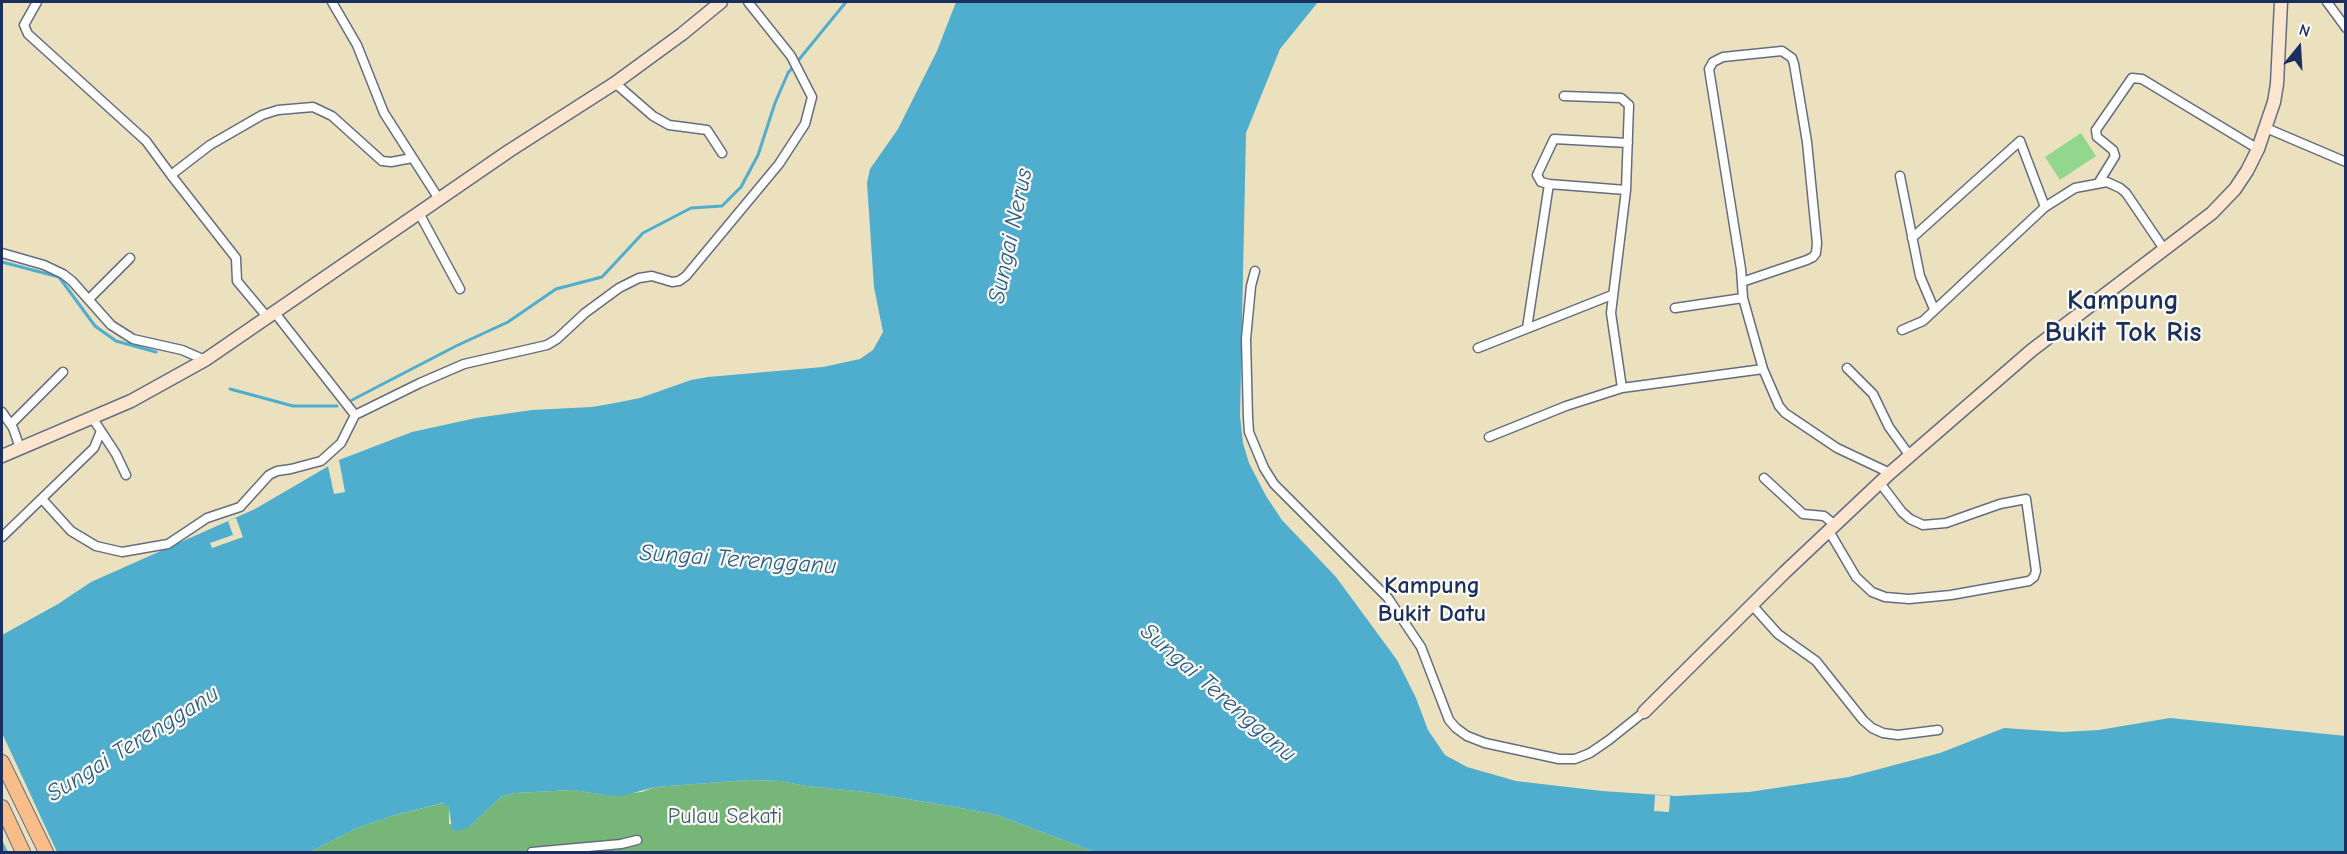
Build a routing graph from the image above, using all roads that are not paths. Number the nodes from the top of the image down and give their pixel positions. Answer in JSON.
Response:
{"nodes":[{"id":1,"x":37,"y":2,"type":"edge"},
{"id":2,"x":332,"y":2,"type":"edge"},
{"id":3,"x":721,"y":2,"type":"edge"},
{"id":4,"x":748,"y":2,"type":"edge"},
{"id":5,"x":2281,"y":2,"type":"edge"},
{"id":6,"x":2327,"y":2,"type":"edge"},
{"id":7,"x":2346,"y":28,"type":"edge"},
{"id":8,"x":615,"y":83,"type":"junction"},
{"id":9,"x":1564,"y":96,"type":"dead end"},
{"id":10,"x":2266,"y":128,"type":"junction"},
{"id":11,"x":1628,"y":143,"type":"junction"},
{"id":12,"x":2258,"y":149,"type":"junction"},
{"id":13,"x":722,"y":153,"type":"dead end"},
{"id":14,"x":412,"y":158,"type":"junction"},
{"id":15,"x":2346,"y":162,"type":"edge"},
{"id":16,"x":171,"y":175,"type":"junction"},
{"id":17,"x":1900,"y":176,"type":"dead end"},
{"id":18,"x":2100,"y":182,"type":"junction"},
{"id":19,"x":1549,"y":184,"type":"junction"},
{"id":20,"x":1626,"y":190,"type":"junction"},
{"id":21,"x":439,"y":199,"type":"junction"},
{"id":22,"x":2045,"y":207,"type":"junction"},
{"id":23,"x":419,"y":213,"type":"junction"},
{"id":24,"x":1911,"y":238,"type":"junction"},
{"id":25,"x":2164,"y":249,"type":"junction"},
{"id":26,"x":2,"y":253,"type":"edge"},
{"id":27,"x":130,"y":258,"type":"dead end"},
{"id":28,"x":1255,"y":271,"type":"dead end"},
{"id":29,"x":1742,"y":282,"type":"junction"},
{"id":30,"x":460,"y":289,"type":"dead end"},
{"id":31,"x":1612,"y":295,"type":"junction"},
{"id":32,"x":1743,"y":298,"type":"junction"},
{"id":33,"x":89,"y":299,"type":"junction"},
{"id":34,"x":1675,"y":308,"type":"dead end"},
{"id":35,"x":1934,"y":309,"type":"junction"},
{"id":36,"x":272,"y":315,"type":"junction"},
{"id":37,"x":1527,"y":328,"type":"junction"},
{"id":38,"x":1902,"y":330,"type":"dead end"},
{"id":39,"x":1478,"y":348,"type":"dead end"},
{"id":40,"x":205,"y":360,"type":"junction"},
{"id":41,"x":1847,"y":368,"type":"dead end"},
{"id":42,"x":1763,"y":369,"type":"junction"},
{"id":43,"x":63,"y":372,"type":"dead end"},
{"id":44,"x":1622,"y":388,"type":"junction"},
{"id":45,"x":2,"y":412,"type":"edge"},
{"id":46,"x":355,"y":415,"type":"junction"},
{"id":47,"x":93,"y":419,"type":"junction"},
{"id":48,"x":11,"y":424,"type":"junction"},
{"id":49,"x":101,"y":431,"type":"junction"},
{"id":50,"x":1489,"y":437,"type":"dead end"},
{"id":51,"x":20,"y":448,"type":"junction"},
{"id":52,"x":2,"y":456,"type":"edge"},
{"id":53,"x":1910,"y":456,"type":"junction"},
{"id":54,"x":1890,"y":473,"type":"junction"},
{"id":55,"x":126,"y":475,"type":"dead end"},
{"id":56,"x":1764,"y":478,"type":"dead end"},
{"id":57,"x":1880,"y":483,"type":"junction"},
{"id":58,"x":42,"y":499,"type":"junction"},
{"id":59,"x":1832,"y":528,"type":"junction"},
{"id":60,"x":2,"y":537,"type":"edge"},
{"id":61,"x":1752,"y":605,"type":"junction"},
{"id":62,"x":1644,"y":712,"type":"joint"},
{"id":63,"x":1938,"y":730,"type":"dead end"},
{"id":64,"x":2,"y":762,"type":"edge"},
{"id":65,"x":2,"y":807,"type":"edge"},
{"id":66,"x":636,"y":840,"type":"dead end"},
{"id":67,"x":23,"y":852,"type":"edge"},
{"id":68,"x":45,"y":852,"type":"edge"},
{"id":69,"x":532,"y":852,"type":"edge"}],
"edges":[{"from":1,"to":16,"type":"street"},
{"from":2,"to":14,"type":"street"},
{"from":3,"to":8,"type":"street"},
{"from":4,"to":46,"type":"street"},
{"from":5,"to":10,"type":"street"},
{"from":6,"to":7,"type":"street"},
{"from":8,"to":13,"type":"street"},
{"from":8,"to":21,"type":"street"},
{"from":9,"to":11,"type":"street"},
{"from":10,"to":12,"type":"street"},
{"from":10,"to":15,"type":"street"},
{"from":11,"to":19,"type":"street"},
{"from":11,"to":20,"type":"street"},
{"from":12,"to":18,"type":"street"},
{"from":12,"to":25,"type":"street"},
{"from":14,"to":16,"type":"street"},
{"from":14,"to":21,"type":"street"},
{"from":16,"to":36,"type":"street"},
{"from":17,"to":24,"type":"street"},
{"from":18,"to":22,"type":"street"},
{"from":18,"to":25,"type":"street"},
{"from":19,"to":20,"type":"street"},
{"from":19,"to":37,"type":"street"},
{"from":20,"to":31,"type":"street"},
{"from":21,"to":23,"type":"street"},
{"from":22,"to":24,"type":"street"},
{"from":22,"to":35,"type":"street"},
{"from":23,"to":30,"type":"street"},
{"from":23,"to":36,"type":"street"},
{"from":24,"to":35,"type":"street"},
{"from":25,"to":53,"type":"street"},
{"from":26,"to":33,"type":"street"},
{"from":27,"to":33,"type":"street"},
{"from":28,"to":62,"type":"street"},
{"from":29,"to":29,"type":"street"},
{"from":29,"to":32,"type":"street"},
{"from":31,"to":37,"type":"street"},
{"from":31,"to":44,"type":"street"},
{"from":32,"to":34,"type":"street"},
{"from":32,"to":42,"type":"street"},
{"from":33,"to":40,"type":"street"},
{"from":35,"to":38,"type":"street"},
{"from":36,"to":40,"type":"street"},
{"from":36,"to":46,"type":"street"},
{"from":37,"to":39,"type":"street"},
{"from":40,"to":47,"type":"street"},
{"from":41,"to":53,"type":"street"},
{"from":42,"to":44,"type":"street"},
{"from":42,"to":54,"type":"street"},
{"from":43,"to":48,"type":"street"},
{"from":44,"to":50,"type":"street"},
{"from":45,"to":48,"type":"street"},
{"from":46,"to":58,"type":"street"},
{"from":47,"to":49,"type":"street"},
{"from":47,"to":51,"type":"street"},
{"from":48,"to":51,"type":"street"},
{"from":49,"to":55,"type":"street"},
{"from":49,"to":58,"type":"street"},
{"from":51,"to":52,"type":"street"},
{"from":53,"to":54,"type":"street"},
{"from":54,"to":57,"type":"street"},
{"from":56,"to":59,"type":"street"},
{"from":57,"to":59,"type":"street"},
{"from":57,"to":59,"type":"street"},
{"from":58,"to":60,"type":"street"},
{"from":59,"to":61,"type":"street"},
{"from":61,"to":62,"type":"street"},
{"from":61,"to":63,"type":"street"},
{"from":64,"to":68,"type":"main road"},
{"from":65,"to":67,"type":"main road"},
{"from":66,"to":69,"type":"street"}]}
